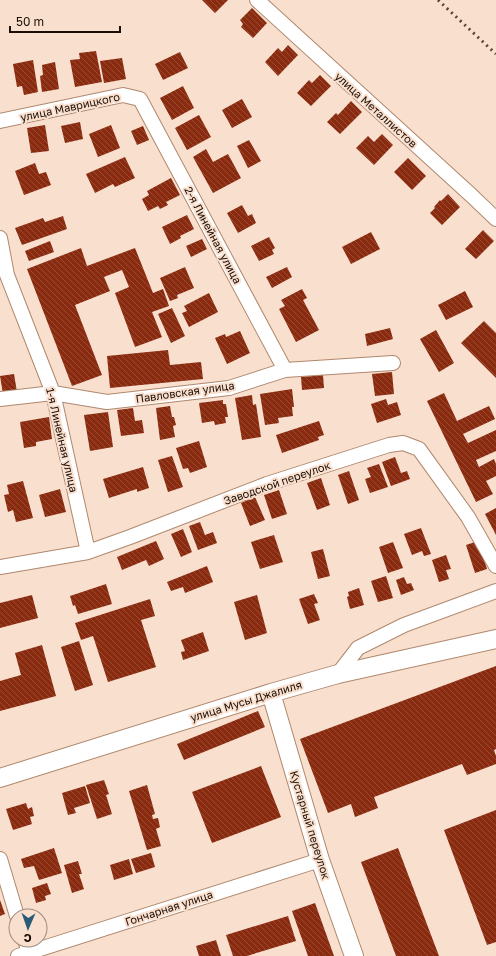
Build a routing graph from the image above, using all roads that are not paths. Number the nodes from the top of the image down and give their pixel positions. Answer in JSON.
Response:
{"nodes":[{"id":1,"x":257,"y":0,"type":"edge"},
{"id":2,"x":140,"y":99,"type":"joint"},
{"id":3,"x":0,"y":121,"type":"edge"},
{"id":4,"x":496,"y":219,"type":"edge"},
{"id":5,"x":0,"y":238,"type":"edge"},
{"id":6,"x":4,"y":275,"type":"edge"},
{"id":7,"x":393,"y":364,"type":"dead end"},
{"id":8,"x":285,"y":370,"type":"junction"},
{"id":9,"x":53,"y":393,"type":"junction"},
{"id":10,"x":0,"y":399,"type":"edge"},
{"id":11,"x":88,"y":552,"type":"junction"},
{"id":12,"x":496,"y":566,"type":"edge"},
{"id":13,"x":0,"y":567,"type":"edge"},
{"id":14,"x":496,"y":591,"type":"edge"},
{"id":15,"x":496,"y":639,"type":"edge"},
{"id":16,"x":338,"y":674,"type":"junction"},
{"id":17,"x":271,"y":693,"type":"junction"},
{"id":18,"x":0,"y":778,"type":"edge"},
{"id":19,"x":0,"y":859,"type":"edge"},
{"id":20,"x":320,"y":860,"type":"junction"},
{"id":21,"x":15,"y":908,"type":"edge"},
{"id":22,"x":25,"y":951,"type":"edge"},
{"id":23,"x":354,"y":956,"type":"edge"}],
"edges":[{"from":1,"to":4,"type":"street","name":"улица Металлистов"},
{"from":2,"to":3,"type":"street","name":"улица Маврицкого"},
{"from":2,"to":8,"type":"street","name":"2-я Линейная улица"},
{"from":5,"to":6,"type":"street","name":"1-я Линейная улица"},
{"from":6,"to":9,"type":"street","name":"1-я Линейная улица"},
{"from":7,"to":8,"type":"street","name":"Павловская улица"},
{"from":8,"to":9,"type":"street","name":"Павловская улица"},
{"from":9,"to":10,"type":"street","name":"Павловская улица"},
{"from":9,"to":11,"type":"street","name":"1-я Линейная улица"},
{"from":11,"to":12,"type":"street","name":"Заводской переулок"},
{"from":11,"to":13,"type":"street","name":"Заводской переулок"},
{"from":14,"to":16,"type":"street"},
{"from":15,"to":16,"type":"street","name":"улица Мусы Джалиля"},
{"from":16,"to":17,"type":"street","name":"улица Мусы Джалиля"},
{"from":17,"to":18,"type":"street","name":"улица Мусы Джалиля"},
{"from":17,"to":20,"type":"street","name":"Кустарный переулок"},
{"from":19,"to":21,"type":"street"},
{"from":20,"to":22,"type":"street","name":"Гончарная улица"},
{"from":20,"to":23,"type":"street","name":"Кустарный переулок"}]}
